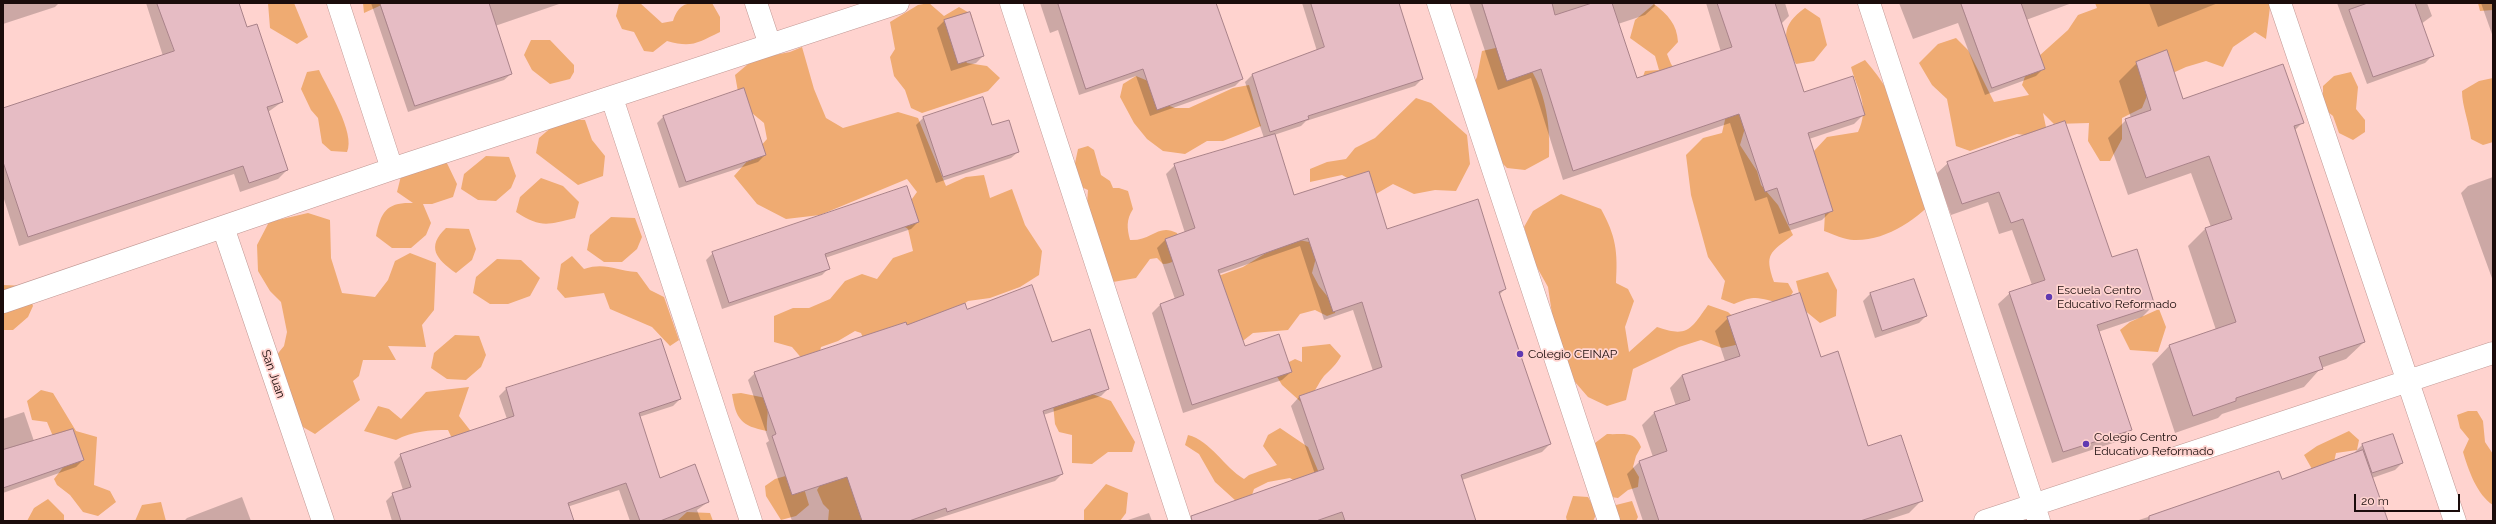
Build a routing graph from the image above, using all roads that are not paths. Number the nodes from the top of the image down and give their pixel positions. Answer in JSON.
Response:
{"nodes":[{"id":1,"x":338,"y":3,"type":"edge"},
{"id":2,"x":756,"y":3,"type":"edge"},
{"id":3,"x":898,"y":3,"type":"edge"},
{"id":4,"x":1011,"y":3,"type":"edge"},
{"id":5,"x":1438,"y":3,"type":"edge"},
{"id":6,"x":1869,"y":3,"type":"edge"},
{"id":7,"x":2280,"y":3,"type":"edge"},
{"id":8,"x":770,"y":45,"type":"junction"},
{"id":9,"x":612,"y":98,"type":"junction"},
{"id":10,"x":392,"y":169,"type":"junction"},
{"id":11,"x":223,"y":227,"type":"junction"},
{"id":12,"x":3,"y":302,"type":"edge"},
{"id":13,"x":2493,"y":353,"type":"edge"},
{"id":14,"x":2408,"y":381,"type":"junction"},
{"id":15,"x":2036,"y":513,"type":"edge"},
{"id":16,"x":323,"y":521,"type":"edge"},
{"id":17,"x":751,"y":521,"type":"edge"},
{"id":18,"x":1180,"y":521,"type":"edge"},
{"id":19,"x":1609,"y":521,"type":"edge"},
{"id":20,"x":1985,"y":521,"type":"edge"},
{"id":21,"x":2455,"y":521,"type":"edge"}],
"edges":[{"from":1,"to":10,"type":"street"},
{"from":2,"to":8,"type":"street"},
{"from":3,"to":8,"type":"street"},
{"from":4,"to":18,"type":"street"},
{"from":5,"to":19,"type":"street"},
{"from":6,"to":15,"type":"street"},
{"from":7,"to":14,"type":"street"},
{"from":8,"to":9,"type":"street"},
{"from":9,"to":10,"type":"street"},
{"from":9,"to":17,"type":"street"},
{"from":10,"to":11,"type":"street"},
{"from":11,"to":12,"type":"street"},
{"from":11,"to":16,"type":"street","name":"San Juan"},
{"from":13,"to":14,"type":"street"},
{"from":14,"to":15,"type":"street"},
{"from":14,"to":21,"type":"street"},
{"from":15,"to":20,"type":"street"}]}
